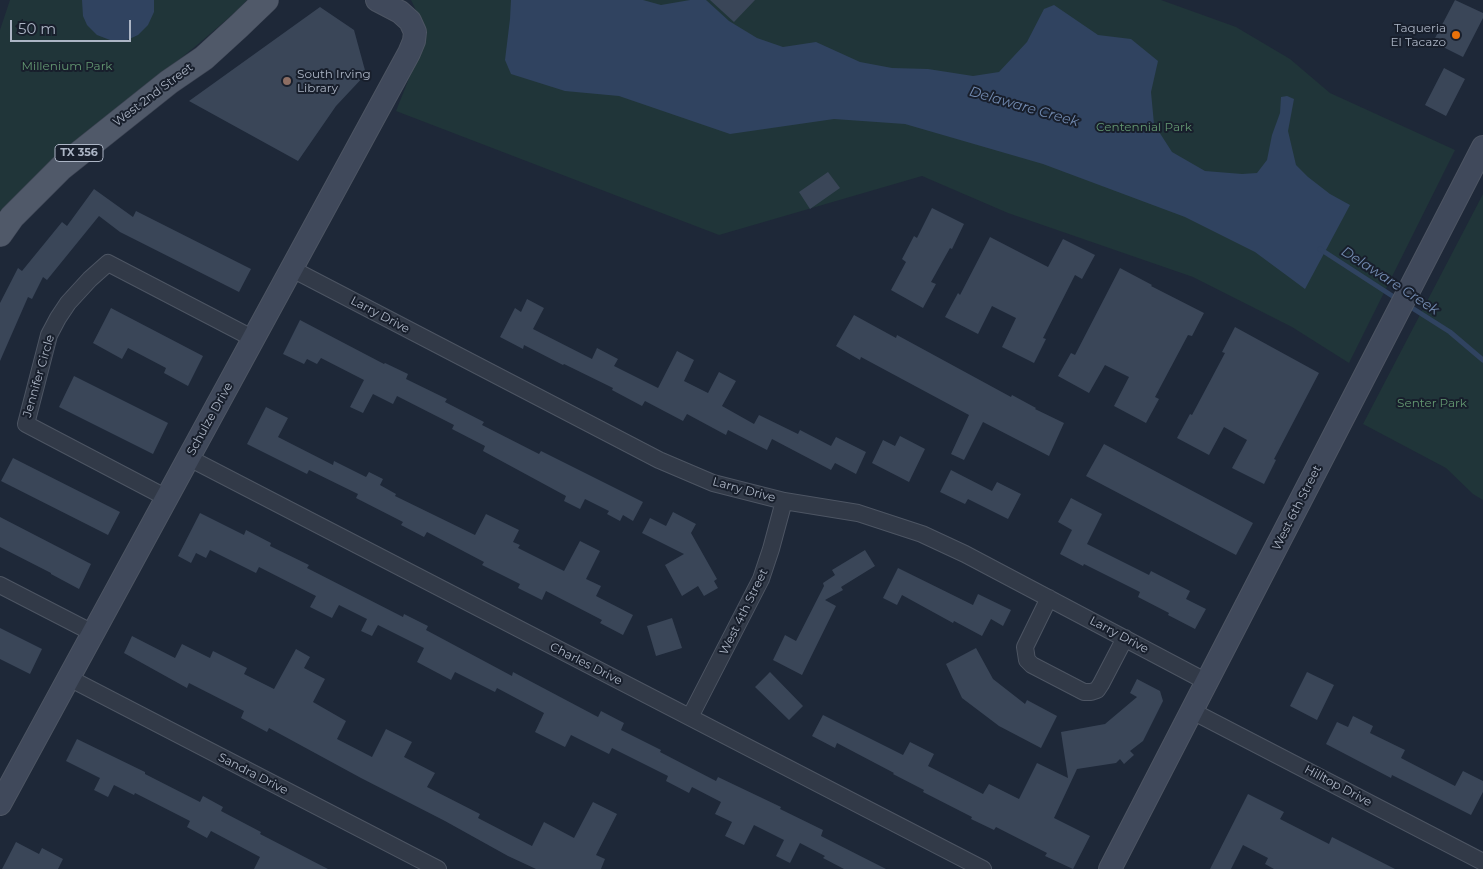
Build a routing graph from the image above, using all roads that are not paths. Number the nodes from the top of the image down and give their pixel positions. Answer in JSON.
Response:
{"nodes":[{"id":1,"x":266,"y":0,"type":"edge"},
{"id":2,"x":377,"y":0,"type":"edge"},
{"id":3,"x":1480,"y":159,"type":"edge"},
{"id":4,"x":0,"y":234,"type":"edge"},
{"id":5,"x":292,"y":269,"type":"junction"},
{"id":6,"x":254,"y":339,"type":"junction"},
{"id":7,"x":189,"y":458,"type":"junction"},
{"id":8,"x":167,"y":498,"type":"junction"},
{"id":9,"x":784,"y":501,"type":"junction"},
{"id":10,"x":0,"y":585,"type":"edge"},
{"id":11,"x":1049,"y":598,"type":"junction"},
{"id":12,"x":93,"y":633,"type":"junction"},
{"id":13,"x":1125,"y":638,"type":"junction"},
{"id":14,"x":69,"y":678,"type":"junction"},
{"id":15,"x":1207,"y":682,"type":"junction"},
{"id":16,"x":1192,"y":711,"type":"junction"},
{"id":17,"x":690,"y":717,"type":"junction"},
{"id":18,"x":2,"y":795,"type":"edge"},
{"id":19,"x":1483,"y":862,"type":"edge"},
{"id":20,"x":438,"y":869,"type":"edge"},
{"id":21,"x":983,"y":869,"type":"edge"},
{"id":22,"x":1110,"y":869,"type":"edge"}],
"edges":[{"from":1,"to":4,"type":"main road","name":"West 2nd Street","number":"TX 356"},
{"from":2,"to":5,"type":"street","name":"Schulze Drive"},
{"from":3,"to":15,"type":"street","name":"West 6th Street"},
{"from":5,"to":6,"type":"street","name":"Schulze Drive"},
{"from":5,"to":9,"type":"street","name":"Larry Drive"},
{"from":6,"to":7,"type":"street","name":"Schulze Drive"},
{"from":6,"to":8,"type":"street","name":"Jennifer Circle"},
{"from":7,"to":8,"type":"street","name":"Schulze Drive"},
{"from":7,"to":17,"type":"street","name":"Charles Drive"},
{"from":8,"to":12,"type":"street","name":"Schulze Drive"},
{"from":9,"to":11,"type":"street","name":"Larry Drive"},
{"from":9,"to":17,"type":"street","name":"West 4th Street"},
{"from":10,"to":12,"type":"street"},
{"from":11,"to":13,"type":"street","name":"Larry Drive"},
{"from":11,"to":13,"type":"street"},
{"from":12,"to":14,"type":"street","name":"Schulze Drive"},
{"from":13,"to":15,"type":"street","name":"Larry Drive"},
{"from":14,"to":18,"type":"street","name":"Schulze Drive"},
{"from":14,"to":20,"type":"street","name":"Sandra Drive"},
{"from":15,"to":16,"type":"street","name":"West 6th Street"},
{"from":16,"to":19,"type":"street","name":"Hilltop Drive"},
{"from":16,"to":22,"type":"street","name":"West 6th Street"},
{"from":17,"to":21,"type":"street","name":"Charles Drive"}]}
